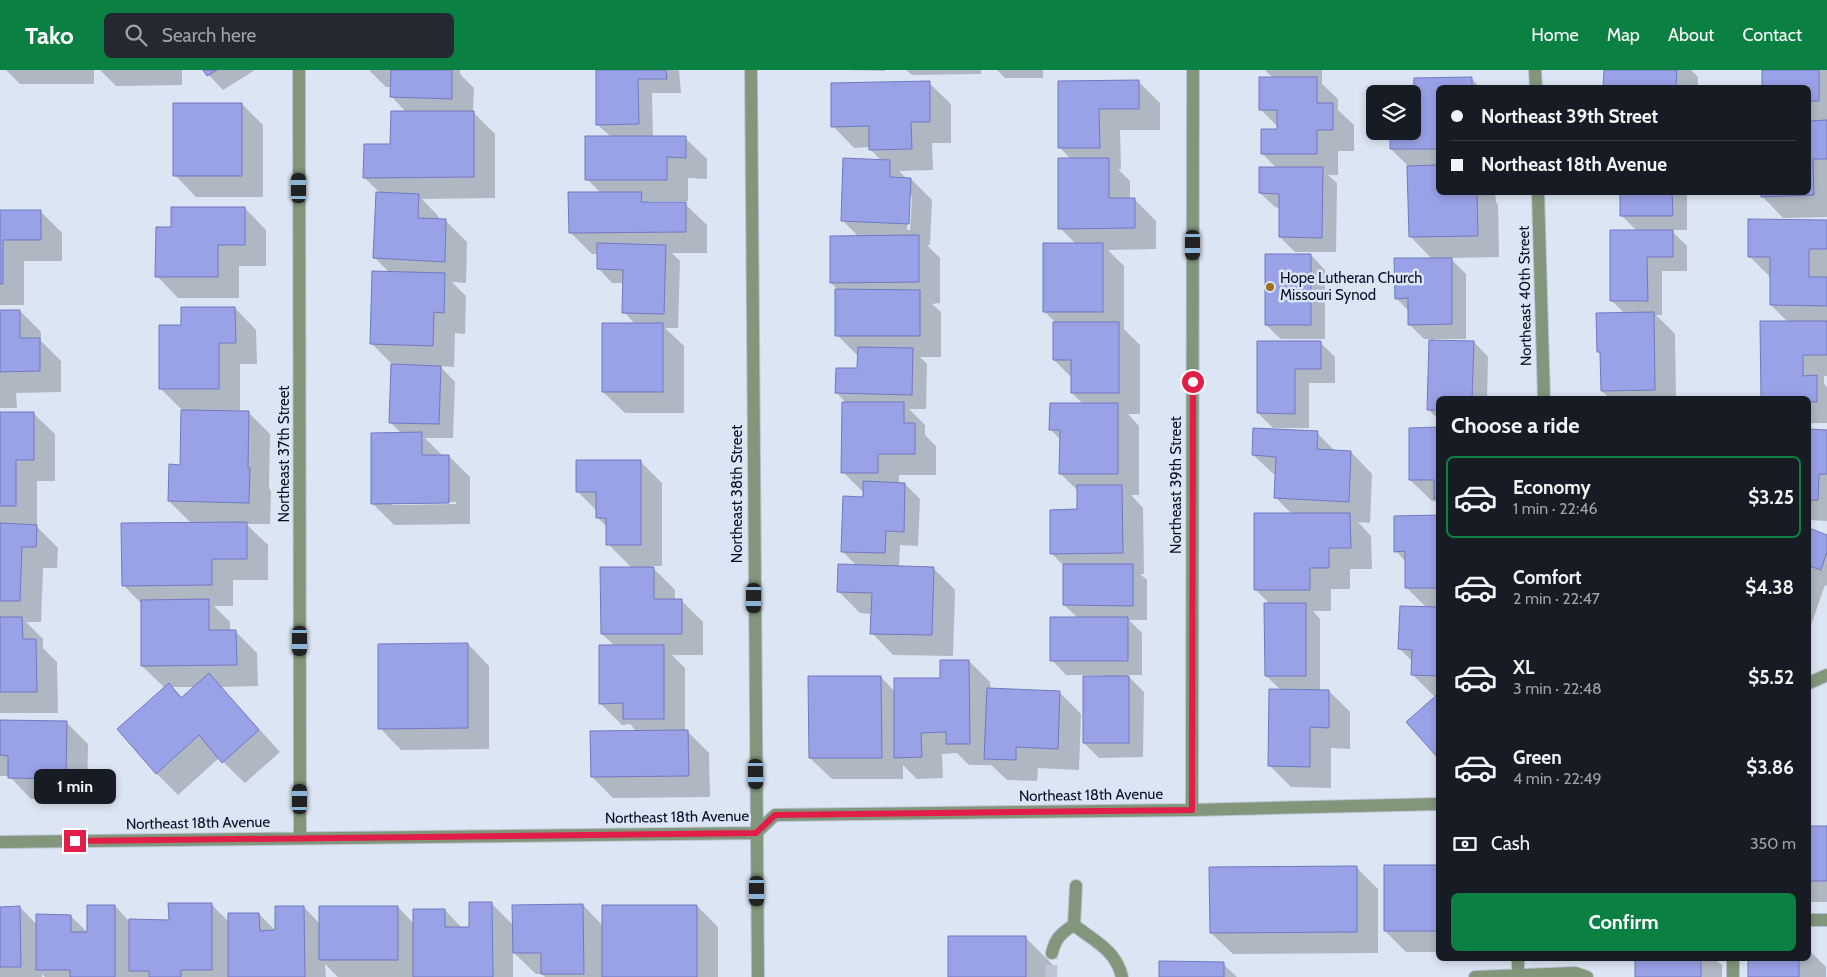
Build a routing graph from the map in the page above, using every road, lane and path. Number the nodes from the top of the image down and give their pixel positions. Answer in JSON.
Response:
{"nodes":[{"id":1,"x":299,"y":70,"type":"edge"},
{"id":2,"x":750,"y":70,"type":"edge"},
{"id":3,"x":1193,"y":70,"type":"edge"},
{"id":4,"x":1535,"y":70,"type":"edge"},
{"id":5,"x":1536,"y":85,"type":"edge"},
{"id":6,"x":1538,"y":195,"type":"edge"},
{"id":7,"x":1544,"y":396,"type":"edge"},
{"id":8,"x":1827,"y":675,"type":"edge"},
{"id":9,"x":1811,"y":682,"type":"edge"},
{"id":10,"x":1436,"y":804,"type":"edge"},
{"id":11,"x":1192,"y":810,"type":"junction"},
{"id":12,"x":756,"y":833,"type":"junction"},
{"id":13,"x":300,"y":838,"type":"junction"},
{"id":14,"x":0,"y":842,"type":"edge"},
{"id":15,"x":1076,"y":886,"type":"dead end"},
{"id":16,"x":1811,"y":920,"type":"edge"},
{"id":17,"x":1827,"y":920,"type":"edge"},
{"id":18,"x":1074,"y":925,"type":"junction"},
{"id":19,"x":1052,"y":953,"type":"tunnel mouth"},
{"id":20,"x":1518,"y":961,"type":"edge"},
{"id":21,"x":1733,"y":961,"type":"edge"},
{"id":22,"x":1518,"y":976,"type":"junction"},
{"id":23,"x":758,"y":977,"type":"edge"},
{"id":24,"x":1122,"y":977,"type":"edge"},
{"id":25,"x":1475,"y":977,"type":"edge"},
{"id":26,"x":1587,"y":977,"type":"edge"},
{"id":27,"x":1733,"y":977,"type":"edge"}],
"edges":[{"from":1,"to":13,"type":"street","name":"Northeast 37th Street"},
{"from":2,"to":12,"type":"street","name":"Northeast 38th Street"},
{"from":3,"to":11,"type":"street","name":"Northeast 39th Street"},
{"from":4,"to":5,"type":"street"},
{"from":6,"to":7,"type":"street","name":"Northeast 40th Street"},
{"from":8,"to":9,"type":"street"},
{"from":10,"to":11,"type":"street","name":"Northeast 18th Avenue"},
{"from":11,"to":12,"type":"street","name":"Northeast 18th Avenue"},
{"from":12,"to":13,"type":"street","name":"Northeast 18th Avenue"},
{"from":12,"to":23,"type":"street","name":"Northeast 38th Street"},
{"from":13,"to":14,"type":"street","name":"Northeast 18th Avenue"},
{"from":15,"to":18,"type":"street"},
{"from":16,"to":17,"type":"street"},
{"from":18,"to":19,"type":"street"},
{"from":18,"to":24,"type":"street"},
{"from":20,"to":22,"type":"street"},
{"from":21,"to":27,"type":"street"},
{"from":22,"to":25,"type":"street"},
{"from":22,"to":26,"type":"street"}]}
